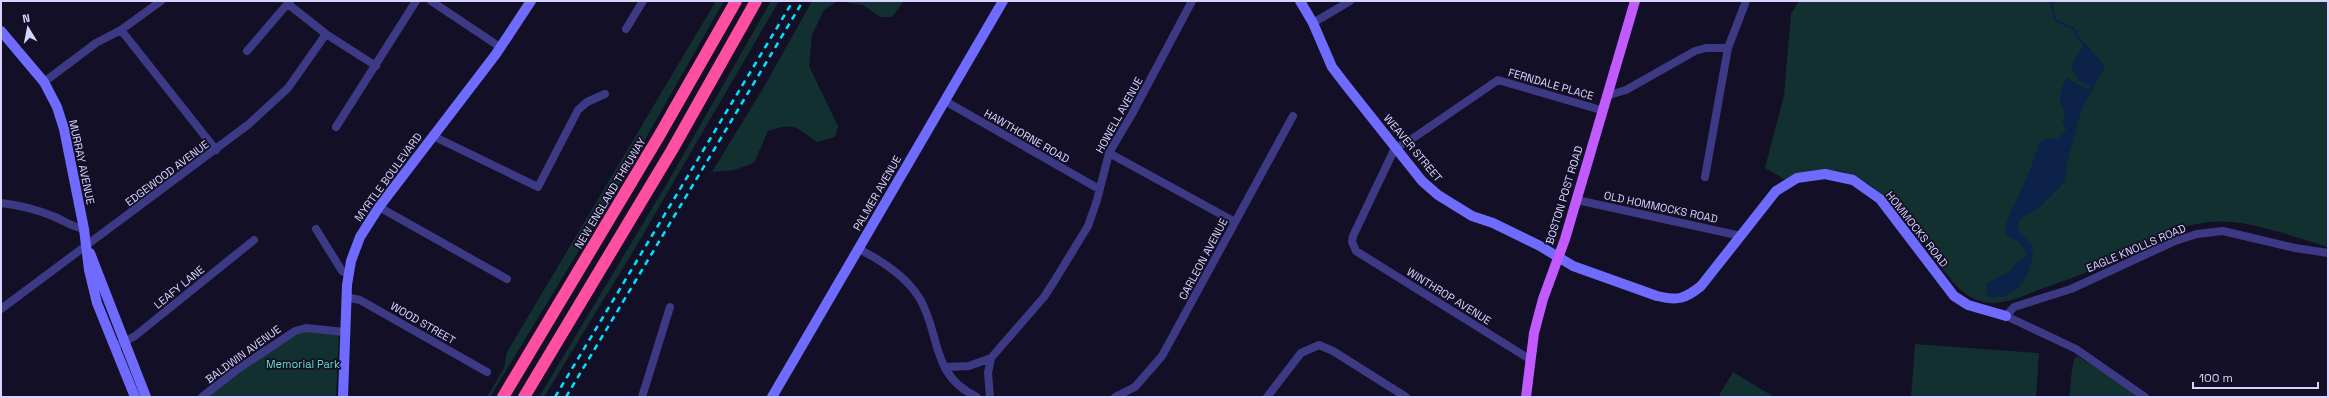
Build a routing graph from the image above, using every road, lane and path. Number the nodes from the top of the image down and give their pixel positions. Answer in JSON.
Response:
{"nodes":[{"id":1,"x":161,"y":1,"type":"edge"},
{"id":2,"x":416,"y":1,"type":"edge"},
{"id":3,"x":430,"y":1,"type":"edge"},
{"id":4,"x":530,"y":1,"type":"edge"},
{"id":5,"x":643,"y":1,"type":"edge"},
{"id":6,"x":736,"y":1,"type":"edge"},
{"id":7,"x":756,"y":1,"type":"edge"},
{"id":8,"x":1003,"y":1,"type":"edge"},
{"id":9,"x":1192,"y":1,"type":"edge"},
{"id":10,"x":1300,"y":1,"type":"edge"},
{"id":11,"x":1350,"y":1,"type":"edge"},
{"id":12,"x":1634,"y":1,"type":"edge"},
{"id":13,"x":1746,"y":1,"type":"edge"},
{"id":14,"x":289,"y":3,"type":"edge"},
{"id":15,"x":1313,"y":23,"type":"junction"},
{"id":16,"x":626,"y":28,"type":"dead end"},
{"id":17,"x":121,"y":30,"type":"junction"},
{"id":18,"x":1,"y":31,"type":"edge"},
{"id":19,"x":326,"y":34,"type":"junction"},
{"id":20,"x":500,"y":47,"type":"junction"},
{"id":21,"x":1728,"y":48,"type":"junction"},
{"id":22,"x":247,"y":51,"type":"dead end"},
{"id":23,"x":376,"y":66,"type":"junction"},
{"id":24,"x":44,"y":82,"type":"junction"},
{"id":25,"x":605,"y":94,"type":"dead end"},
{"id":26,"x":1606,"y":96,"type":"junction"},
{"id":27,"x":945,"y":101,"type":"junction"},
{"id":28,"x":1601,"y":110,"type":"junction"},
{"id":29,"x":1293,"y":116,"type":"dead end"},
{"id":30,"x":336,"y":127,"type":"dead end"},
{"id":31,"x":433,"y":136,"type":"junction"},
{"id":32,"x":1395,"y":148,"type":"junction"},
{"id":33,"x":216,"y":150,"type":"junction"},
{"id":34,"x":1108,"y":153,"type":"junction"},
{"id":35,"x":1705,"y":177,"type":"dead end"},
{"id":36,"x":1099,"y":190,"type":"junction"},
{"id":37,"x":1577,"y":200,"type":"junction"},
{"id":38,"x":1,"y":203,"type":"edge"},
{"id":39,"x":379,"y":207,"type":"junction"},
{"id":40,"x":1234,"y":222,"type":"junction"},
{"id":41,"x":84,"y":229,"type":"junction"},
{"id":42,"x":316,"y":229,"type":"dead end"},
{"id":43,"x":1741,"y":236,"type":"junction"},
{"id":44,"x":254,"y":240,"type":"dead end"},
{"id":45,"x":86,"y":244,"type":"junction"},
{"id":46,"x":859,"y":249,"type":"junction"},
{"id":47,"x":2328,"y":253,"type":"edge"},
{"id":48,"x":1558,"y":257,"type":"junction"},
{"id":49,"x":349,"y":274,"type":"junction"},
{"id":50,"x":507,"y":279,"type":"dead end"},
{"id":51,"x":346,"y":297,"type":"junction"},
{"id":52,"x":670,"y":307,"type":"dead end"},
{"id":53,"x":1,"y":309,"type":"edge"},
{"id":54,"x":2006,"y":316,"type":"junction"},
{"id":55,"x":345,"y":332,"type":"junction"},
{"id":56,"x":126,"y":342,"type":"junction"},
{"id":57,"x":115,"y":346,"type":"junction"},
{"id":58,"x":991,"y":358,"type":"junction"},
{"id":59,"x":1531,"y":360,"type":"junction"},
{"id":60,"x":945,"y":367,"type":"junction"},
{"id":61,"x":487,"y":372,"type":"dead end"},
{"id":62,"x":1269,"y":394,"type":"edge"},
{"id":63,"x":135,"y":397,"type":"edge"},
{"id":64,"x":146,"y":397,"type":"edge"},
{"id":65,"x":202,"y":397,"type":"edge"},
{"id":66,"x":343,"y":397,"type":"edge"},
{"id":67,"x":503,"y":397,"type":"edge"},
{"id":68,"x":524,"y":397,"type":"edge"},
{"id":69,"x":642,"y":397,"type":"edge"},
{"id":70,"x":772,"y":397,"type":"edge"},
{"id":71,"x":977,"y":397,"type":"edge"},
{"id":72,"x":990,"y":397,"type":"edge"},
{"id":73,"x":1115,"y":397,"type":"edge"},
{"id":74,"x":1279,"y":397,"type":"edge"},
{"id":75,"x":1406,"y":397,"type":"edge"},
{"id":76,"x":1526,"y":397,"type":"edge"},
{"id":77,"x":2145,"y":397,"type":"edge"}],
"edges":[{"from":1,"to":17,"type":"street"},
{"from":2,"to":23,"type":"street"},
{"from":3,"to":20,"type":"street"},
{"from":4,"to":20,"type":"street","name":"MYRTLE BOULEVARD"},
{"from":5,"to":16,"type":"street"},
{"from":6,"to":67,"type":"highway","name":"NEW ENGLAND THRUWAY"},
{"from":7,"to":68,"type":"highway"},
{"from":8,"to":27,"type":"street","name":"PALMER AVENUE"},
{"from":9,"to":34,"type":"street","name":"HOWELL AVENUE"},
{"from":10,"to":15,"type":"street","name":"WEAVER STREET"},
{"from":11,"to":15,"type":"street"},
{"from":12,"to":26,"type":"main road","name":"BOSTON POST ROAD"},
{"from":13,"to":21,"type":"street"},
{"from":14,"to":19,"type":"street"},
{"from":14,"to":22,"type":"street"},
{"from":15,"to":32,"type":"street","name":"WEAVER STREET"},
{"from":17,"to":24,"type":"street"},
{"from":17,"to":33,"type":"street"},
{"from":18,"to":24,"type":"street","name":"MURRAY AVENUE"},
{"from":19,"to":23,"type":"street"},
{"from":19,"to":33,"type":"street","name":"EDGEWOOD AVENUE"},
{"from":20,"to":31,"type":"street","name":"MYRTLE BOULEVARD"},
{"from":21,"to":26,"type":"street"},
{"from":21,"to":35,"type":"street"},
{"from":23,"to":30,"type":"street"},
{"from":24,"to":41,"type":"street","name":"MURRAY AVENUE"},
{"from":25,"to":31,"type":"street"},
{"from":26,"to":28,"type":"main road","name":"BOSTON POST ROAD"},
{"from":27,"to":36,"type":"street","name":"HAWTHORNE ROAD"},
{"from":27,"to":46,"type":"street","name":"PALMER AVENUE"},
{"from":28,"to":32,"type":"street","name":"FERNDALE PLACE"},
{"from":28,"to":37,"type":"main road","name":"BOSTON POST ROAD"},
{"from":29,"to":40,"type":"street","name":"CARLEON AVENUE"},
{"from":31,"to":39,"type":"street","name":"MYRTLE BOULEVARD"},
{"from":32,"to":48,"type":"street","name":"WEAVER STREET"},
{"from":32,"to":59,"type":"street","name":"WINTHROP AVENUE"},
{"from":33,"to":45,"type":"street","name":"EDGEWOOD AVENUE"},
{"from":34,"to":36,"type":"street","name":"HOWELL AVENUE"},
{"from":34,"to":40,"type":"street"},
{"from":36,"to":58,"type":"street","name":"HOWELL AVENUE"},
{"from":37,"to":43,"type":"street","name":"OLD HOMMOCKS ROAD"},
{"from":37,"to":48,"type":"main road","name":"BOSTON POST ROAD"},
{"from":38,"to":41,"type":"street"},
{"from":39,"to":49,"type":"street","name":"MYRTLE BOULEVARD"},
{"from":39,"to":50,"type":"street"},
{"from":40,"to":73,"type":"street","name":"CARLEON AVENUE"},
{"from":41,"to":45,"type":"street","name":"MURRAY AVENUE"},
{"from":42,"to":49,"type":"street"},
{"from":43,"to":48,"type":"street","name":"HOMMOCKS ROAD"},
{"from":43,"to":54,"type":"street","name":"HOMMOCKS ROAD"},
{"from":44,"to":56,"type":"street","name":"LEAFY LANE"},
{"from":45,"to":53,"type":"street","name":"EDGEWOOD AVENUE"},
{"from":45,"to":56,"type":"street","name":"MURRAY AVENUE"},
{"from":45,"to":57,"type":"street","name":"MURRAY AVENUE"},
{"from":46,"to":60,"type":"street"},
{"from":46,"to":70,"type":"street","name":"PALMER AVENUE"},
{"from":47,"to":54,"type":"street","name":"EAGLE KNOLLS ROAD"},
{"from":48,"to":59,"type":"main road","name":"BOSTON POST ROAD"},
{"from":49,"to":51,"type":"street","name":"MYRTLE BOULEVARD"},
{"from":51,"to":55,"type":"street","name":"MYRTLE BOULEVARD"},
{"from":51,"to":61,"type":"street","name":"WOOD STREET"},
{"from":52,"to":69,"type":"street"},
{"from":54,"to":77,"type":"street","name":"HOMMOCKS ROAD"},
{"from":55,"to":65,"type":"street","name":"BALDWIN AVENUE"},
{"from":55,"to":66,"type":"street","name":"MYRTLE BOULEVARD"},
{"from":56,"to":57,"type":"street","name":"LEAFY LANE"},
{"from":56,"to":64,"type":"street","name":"MURRAY AVENUE"},
{"from":57,"to":63,"type":"street","name":"MURRAY AVENUE"},
{"from":58,"to":60,"type":"street","name":"HOWELL AVENUE"},
{"from":58,"to":72,"type":"street"},
{"from":59,"to":76,"type":"main road","name":"BOSTON POST ROAD"},
{"from":60,"to":71,"type":"street"},
{"from":62,"to":74,"type":"street"},
{"from":62,"to":75,"type":"street"}]}
